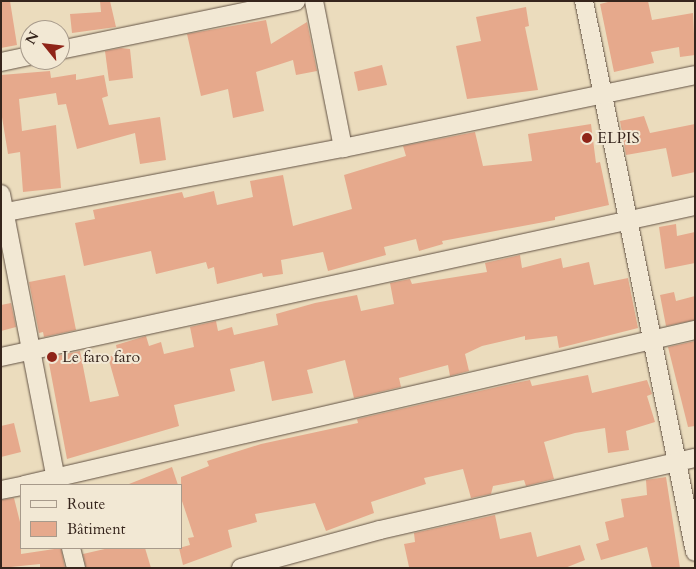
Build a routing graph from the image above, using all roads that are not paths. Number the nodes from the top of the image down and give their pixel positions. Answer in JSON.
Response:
{"nodes":[{"id":1,"x":296,"y":1,"type":"edge"},
{"id":2,"x":314,"y":1,"type":"edge"},
{"id":3,"x":584,"y":1,"type":"edge"},
{"id":4,"x":70,"y":48,"type":"edge"},
{"id":5,"x":20,"y":58,"type":"edge"},
{"id":6,"x":1,"y":62,"type":"edge"},
{"id":7,"x":695,"y":75,"type":"edge"},
{"id":8,"x":602,"y":92,"type":"junction"},
{"id":9,"x":343,"y":148,"type":"junction"},
{"id":10,"x":1,"y":194,"type":"edge"},
{"id":11,"x":695,"y":206,"type":"edge"},
{"id":12,"x":3,"y":213,"type":"edge"},
{"id":13,"x":628,"y":220,"type":"junction"},
{"id":14,"x":695,"y":330,"type":"edge"},
{"id":15,"x":652,"y":340,"type":"junction"},
{"id":16,"x":32,"y":350,"type":"junction"},
{"id":17,"x":1,"y":357,"type":"edge"},
{"id":18,"x":695,"y":458,"type":"edge"},
{"id":19,"x":677,"y":462,"type":"junction"},
{"id":20,"x":56,"y":482,"type":"edge"},
{"id":21,"x":40,"y":484,"type":"edge"},
{"id":22,"x":20,"y":487,"type":"edge"},
{"id":23,"x":1,"y":490,"type":"edge"},
{"id":24,"x":71,"y":549,"type":"edge"},
{"id":25,"x":695,"y":552,"type":"edge"},
{"id":26,"x":76,"y":568,"type":"edge"},
{"id":27,"x":241,"y":568,"type":"edge"}],
"edges":[{"from":1,"to":4,"type":"street"},
{"from":2,"to":9,"type":"street"},
{"from":3,"to":8,"type":"street"},
{"from":5,"to":6,"type":"street"},
{"from":7,"to":8,"type":"street"},
{"from":8,"to":9,"type":"street"},
{"from":8,"to":13,"type":"street"},
{"from":9,"to":12,"type":"street"},
{"from":10,"to":12,"type":"street"},
{"from":11,"to":13,"type":"street"},
{"from":12,"to":16,"type":"street"},
{"from":13,"to":15,"type":"street"},
{"from":13,"to":16,"type":"street"},
{"from":14,"to":15,"type":"street"},
{"from":15,"to":19,"type":"street"},
{"from":15,"to":20,"type":"street"},
{"from":16,"to":17,"type":"street"},
{"from":16,"to":20,"type":"street"},
{"from":18,"to":19,"type":"street"},
{"from":19,"to":25,"type":"street"},
{"from":19,"to":27,"type":"street"},
{"from":20,"to":21,"type":"street"},
{"from":22,"to":23,"type":"street"},
{"from":24,"to":26,"type":"street"}]}
